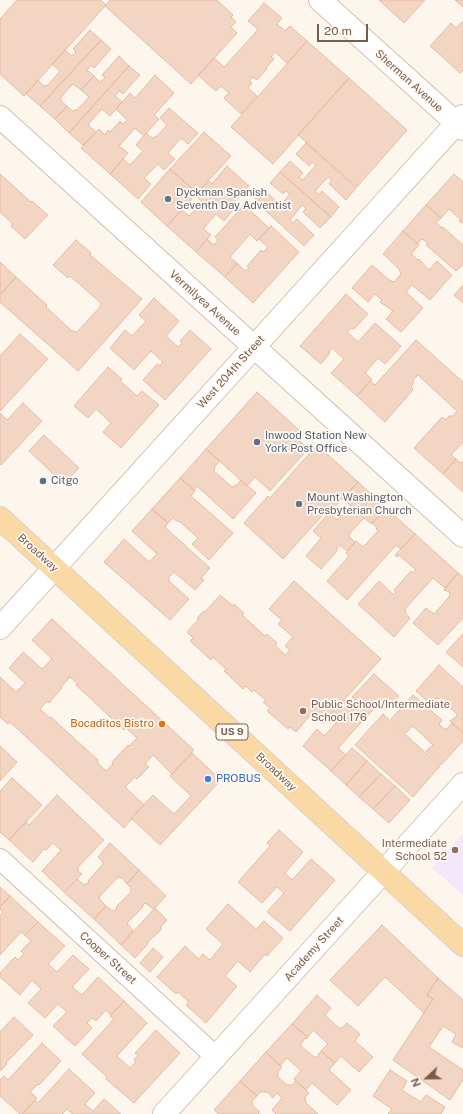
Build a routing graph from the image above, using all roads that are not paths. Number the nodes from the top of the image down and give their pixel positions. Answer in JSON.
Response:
{"nodes":[{"id":1,"x":320,"y":0,"type":"edge"},
{"id":2,"x":0,"y":117,"type":"edge"},
{"id":3,"x":461,"y":123,"type":"edge"},
{"id":4,"x":254,"y":347,"type":"junction"},
{"id":5,"x":0,"y":518,"type":"edge"},
{"id":6,"x":463,"y":536,"type":"edge"},
{"id":7,"x":54,"y":568,"type":"junction"},
{"id":8,"x":0,"y":628,"type":"edge"},
{"id":9,"x":463,"y":784,"type":"edge"},
{"id":10,"x":0,"y":859,"type":"edge"},
{"id":11,"x":384,"y":872,"type":"junction"},
{"id":12,"x":463,"y":945,"type":"edge"},
{"id":13,"x":216,"y":1057,"type":"junction"},
{"id":14,"x":164,"y":1114,"type":"edge"}],
"edges":[{"from":1,"to":3,"type":"street","name":"Sherman Avenue"},
{"from":2,"to":4,"type":"street","name":"Vermilyea Avenue"},
{"from":3,"to":4,"type":"street","name":"West 204th Street"},
{"from":4,"to":6,"type":"street","name":"Vermilyea Avenue"},
{"from":4,"to":7,"type":"street","name":"West 204th Street"},
{"from":5,"to":7,"type":"main road","name":"Broadway","number":"US 9"},
{"from":7,"to":8,"type":"street","name":"West 204th Street"},
{"from":7,"to":11,"type":"main road","name":"Broadway","number":"US 9"},
{"from":9,"to":11,"type":"street","name":"Academy Street"},
{"from":10,"to":13,"type":"street","name":"Cooper Street"},
{"from":11,"to":12,"type":"main road","name":"Broadway","number":"US 9"},
{"from":11,"to":13,"type":"street","name":"Academy Street"},
{"from":13,"to":14,"type":"street","name":"Academy Street"}]}
